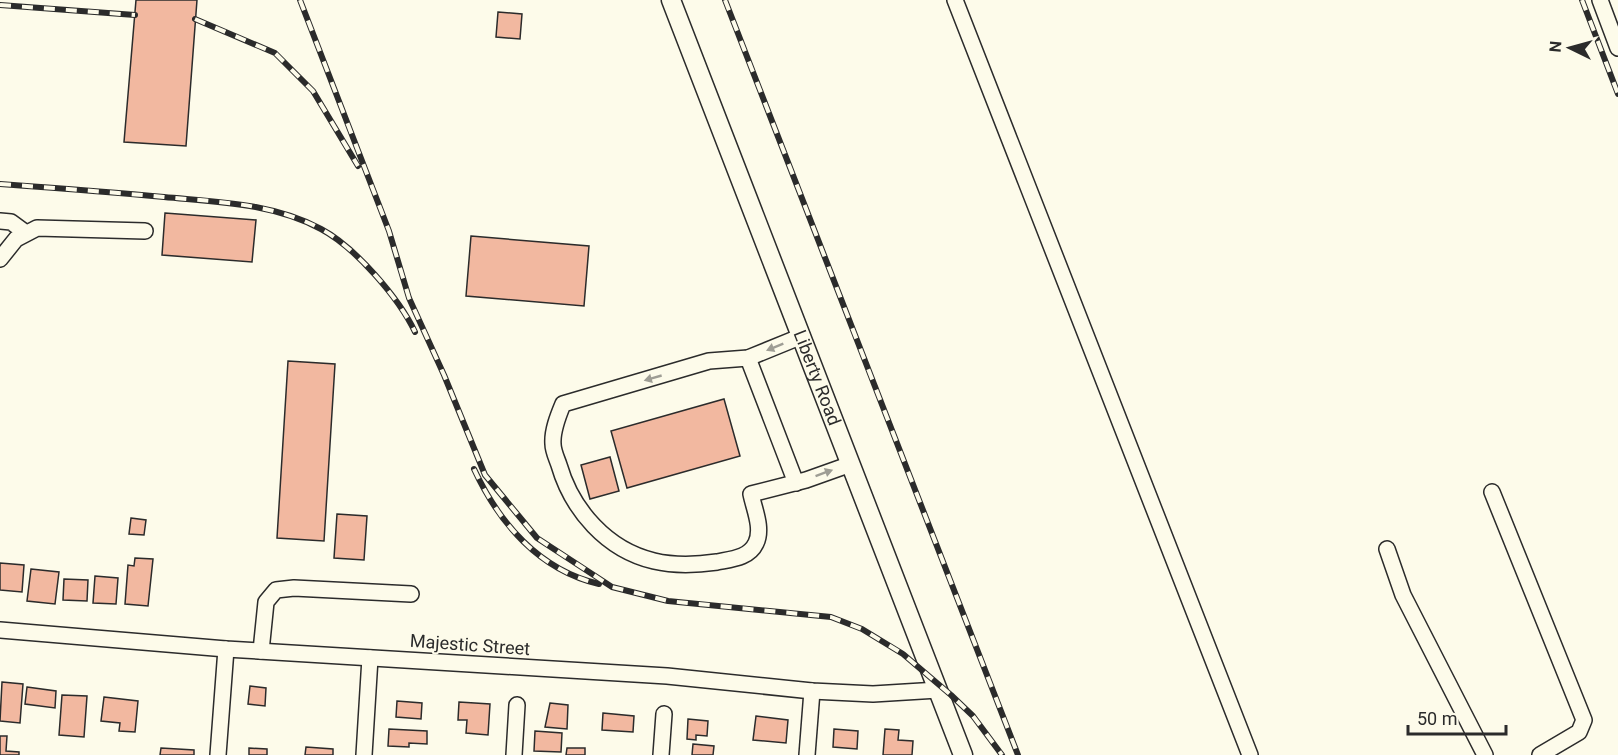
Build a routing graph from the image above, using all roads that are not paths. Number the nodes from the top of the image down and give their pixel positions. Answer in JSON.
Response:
{"nodes":[{"id":1,"x":671,"y":0,"type":"edge"},
{"id":2,"x":956,"y":0,"type":"edge"},
{"id":3,"x":1600,"y":0,"type":"edge"},
{"id":4,"x":1618,"y":48,"type":"edge"},
{"id":5,"x":0,"y":221,"type":"edge"},
{"id":6,"x":145,"y":231,"type":"dead end"},
{"id":7,"x":26,"y":232,"type":"junction"},
{"id":8,"x":0,"y":259,"type":"edge"},
{"id":9,"x":802,"y":336,"type":"junction"},
{"id":10,"x":748,"y":358,"type":"junction"},
{"id":11,"x":851,"y":464,"type":"junction"},
{"id":12,"x":796,"y":483,"type":"junction"},
{"id":13,"x":1492,"y":492,"type":"dead end"},
{"id":14,"x":1387,"y":549,"type":"dead end"},
{"id":15,"x":411,"y":594,"type":"dead end"},
{"id":16,"x":0,"y":630,"type":"edge"},
{"id":17,"x":226,"y":649,"type":"junction"},
{"id":18,"x":261,"y":651,"type":"junction"},
{"id":19,"x":370,"y":657,"type":"junction"},
{"id":20,"x":938,"y":690,"type":"junction"},
{"id":21,"x":812,"y":691,"type":"junction"},
{"id":22,"x":517,"y":705,"type":"dead end"},
{"id":23,"x":664,"y":714,"type":"dead end"},
{"id":24,"x":218,"y":755,"type":"edge"},
{"id":25,"x":364,"y":755,"type":"edge"},
{"id":26,"x":514,"y":755,"type":"edge"},
{"id":27,"x":661,"y":755,"type":"edge"},
{"id":28,"x":807,"y":755,"type":"edge"},
{"id":29,"x":963,"y":755,"type":"edge"},
{"id":30,"x":1250,"y":755,"type":"edge"},
{"id":31,"x":1485,"y":755,"type":"edge"},
{"id":32,"x":1540,"y":755,"type":"edge"}],
"edges":[{"from":1,"to":9,"type":"main road","name":"Liberty Road"},
{"from":2,"to":30,"type":"street"},
{"from":3,"to":4,"type":"street"},
{"from":5,"to":7,"type":"street"},
{"from":6,"to":7,"type":"street"},
{"from":7,"to":8,"type":"street"},
{"from":9,"to":10,"type":"street","one_way":true},
{"from":9,"to":11,"type":"main road","name":"Liberty Road"},
{"from":10,"to":12,"type":"street"},
{"from":10,"to":12,"type":"street","one_way":true},
{"from":12,"to":11,"type":"street","one_way":true},
{"from":11,"to":20,"type":"main road","name":"Liberty Road"},
{"from":13,"to":32,"type":"street"},
{"from":14,"to":31,"type":"street"},
{"from":15,"to":18,"type":"street"},
{"from":16,"to":17,"type":"street","name":"Majestic Street"},
{"from":17,"to":18,"type":"street","name":"Majestic Street"},
{"from":17,"to":24,"type":"street"},
{"from":18,"to":19,"type":"street","name":"Majestic Street"},
{"from":19,"to":21,"type":"street","name":"Majestic Street"},
{"from":19,"to":25,"type":"street"},
{"from":20,"to":21,"type":"street","name":"Majestic Street"},
{"from":20,"to":29,"type":"main road","name":"Liberty Road"},
{"from":21,"to":28,"type":"street"},
{"from":22,"to":26,"type":"street"},
{"from":23,"to":27,"type":"street"}]}
